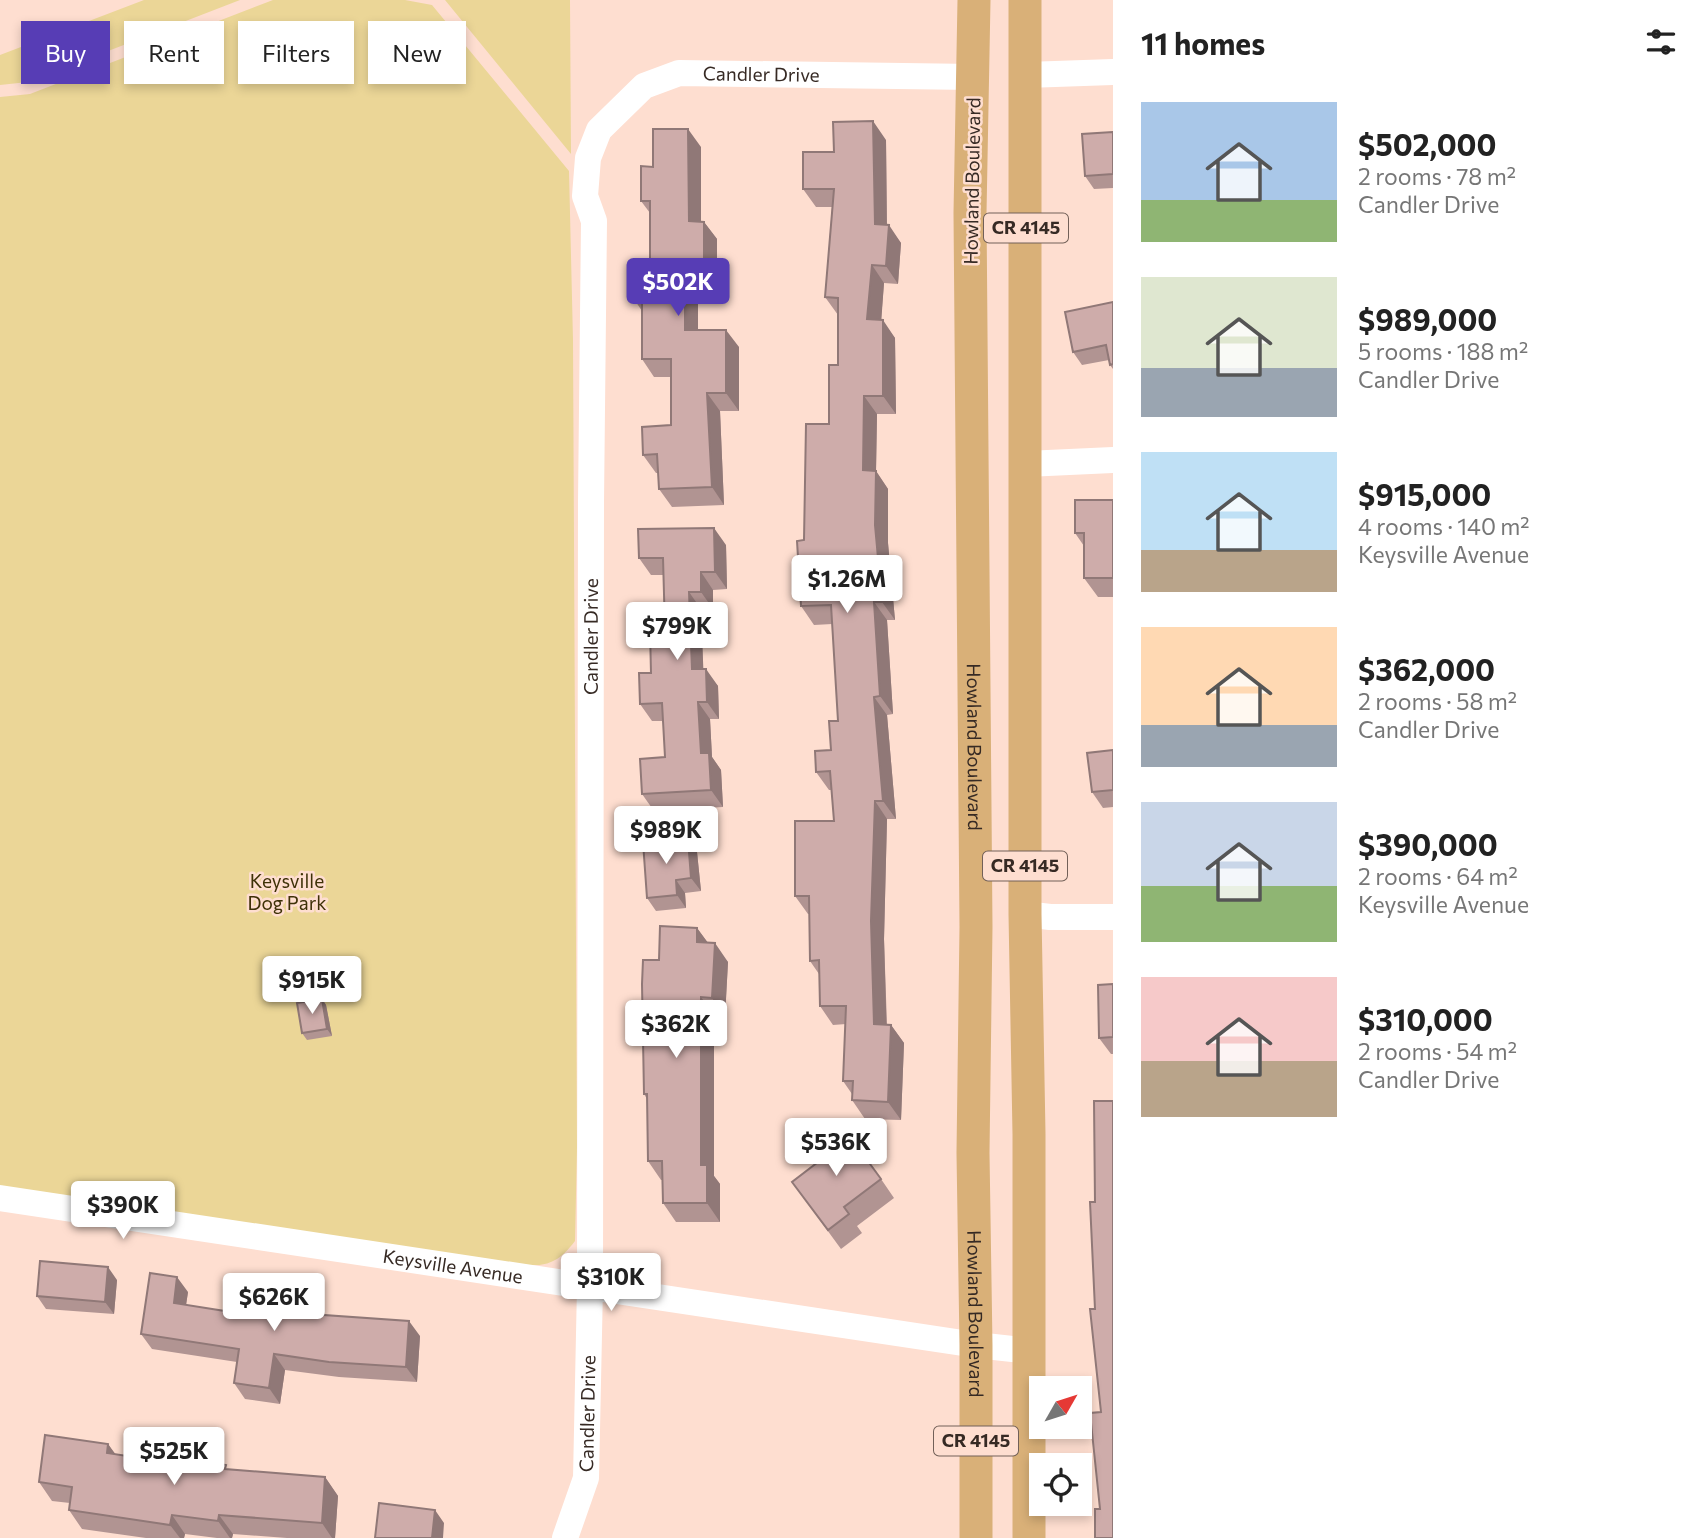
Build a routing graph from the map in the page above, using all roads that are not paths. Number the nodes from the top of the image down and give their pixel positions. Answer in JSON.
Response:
{"nodes":[{"id":1,"x":974,"y":0,"type":"edge"},
{"id":2,"x":1025,"y":0,"type":"edge"},
{"id":3,"x":1113,"y":72,"type":"edge"},
{"id":4,"x":1026,"y":75,"type":"junction"},
{"id":5,"x":974,"y":77,"type":"junction"},
{"id":6,"x":1113,"y":460,"type":"edge"},
{"id":7,"x":1026,"y":464,"type":"junction"},
{"id":8,"x":1025,"y":914,"type":"junction"},
{"id":9,"x":1113,"y":917,"type":"edge"},
{"id":10,"x":0,"y":1198,"type":"edge"},
{"id":11,"x":590,"y":1286,"type":"junction"},
{"id":12,"x":976,"y":1345,"type":"junction"},
{"id":13,"x":1030,"y":1351,"type":"junction"},
{"id":14,"x":565,"y":1538,"type":"edge"},
{"id":15,"x":976,"y":1538,"type":"edge"},
{"id":16,"x":1029,"y":1538,"type":"edge"}],
"edges":[{"from":1,"to":5,"type":"main road","name":"Howland Boulevard","number":"CR 4145"},
{"from":2,"to":4,"type":"main road","number":"CR 4145"},
{"from":3,"to":4,"type":"street"},
{"from":4,"to":7,"type":"main road","number":"CR 4145"},
{"from":5,"to":11,"type":"street","name":"Candler Drive"},
{"from":5,"to":12,"type":"main road","name":"Howland Boulevard","number":"CR 4145"},
{"from":6,"to":7,"type":"street"},
{"from":7,"to":8,"type":"main road","number":"CR 4145"},
{"from":8,"to":9,"type":"street"},
{"from":8,"to":13,"type":"main road","number":"CR 4145"},
{"from":10,"to":11,"type":"street","name":"Keysville Avenue"},
{"from":11,"to":12,"type":"street","name":"Keysville Avenue"},
{"from":11,"to":14,"type":"street","name":"Candler Drive"},
{"from":12,"to":13,"type":"street","name":"Keysville Avenue"},
{"from":12,"to":15,"type":"main road","name":"Howland Boulevard","number":"CR 4145"},
{"from":13,"to":16,"type":"main road","number":"CR 4145"}]}
